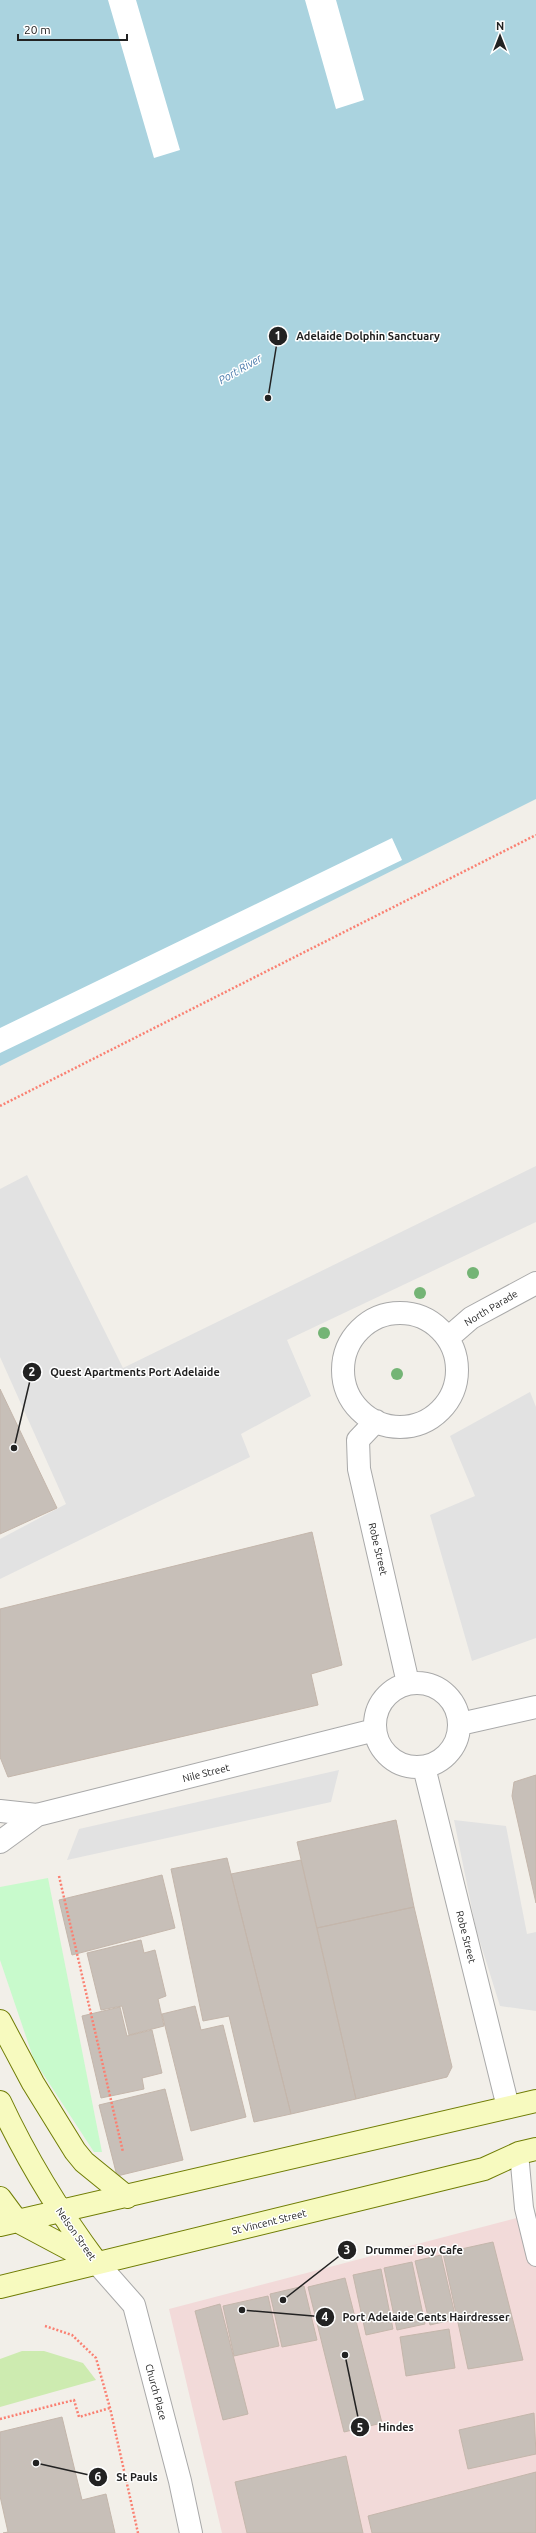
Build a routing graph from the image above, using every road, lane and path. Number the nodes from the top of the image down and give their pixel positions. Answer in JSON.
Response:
{"nodes":[{"id":1,"x":536,"y":834,"type":"edge"},
{"id":2,"x":0,"y":1106,"type":"edge"},
{"id":3,"x":536,"y":1282,"type":"edge"},
{"id":4,"x":448,"y":1338,"type":"junction"},
{"id":5,"x":376,"y":1421,"type":"junction"},
{"id":6,"x":408,"y":1683,"type":"junction"},
{"id":7,"x":536,"y":1707,"type":"edge"},
{"id":8,"x":460,"y":1724,"type":"junction"},
{"id":9,"x":375,"y":1730,"type":"junction"},
{"id":10,"x":424,"y":1767,"type":"junction"},
{"id":11,"x":0,"y":1811,"type":"edge"},
{"id":12,"x":37,"y":1815,"type":"junction"},
{"id":13,"x":0,"y":1842,"type":"edge"},
{"id":14,"x":59,"y":1876,"type":"dead end"},
{"id":15,"x":0,"y":2021,"type":"edge"},
{"id":16,"x":536,"y":2101,"type":"edge"},
{"id":17,"x":0,"y":2102,"type":"edge"},
{"id":18,"x":508,"y":2107,"type":"junction"},
{"id":19,"x":528,"y":2151,"type":"edge"},
{"id":20,"x":123,"y":2153,"type":"dead end"},
{"id":21,"x":127,"y":2197,"type":"junction"},
{"id":22,"x":0,"y":2198,"type":"edge"},
{"id":23,"x":60,"y":2213,"type":"junction"},
{"id":24,"x":8,"y":2223,"type":"edge"},
{"id":25,"x":536,"y":2257,"type":"edge"},
{"id":26,"x":97,"y":2263,"type":"junction"},
{"id":27,"x":0,"y":2287,"type":"edge"},
{"id":28,"x":45,"y":2326,"type":"dead end"},
{"id":29,"x":110,"y":2408,"type":"junction"},
{"id":30,"x":0,"y":2420,"type":"edge"},
{"id":31,"x":138,"y":2533,"type":"edge"},
{"id":32,"x":191,"y":2533,"type":"edge"}],
"edges":[{"from":1,"to":2,"type":"path"},
{"from":3,"to":4,"type":"street","name":"North Parade"},
{"from":4,"to":5,"type":"street"},
{"from":4,"to":5,"type":"street"},
{"from":5,"to":6,"type":"street","name":"Robe Street"},
{"from":6,"to":8,"type":"street"},
{"from":6,"to":9,"type":"street"},
{"from":7,"to":8,"type":"street"},
{"from":8,"to":10,"type":"street"},
{"from":9,"to":10,"type":"street"},
{"from":9,"to":12,"type":"street","name":"Nile Street"},
{"from":10,"to":18,"type":"street","name":"Robe Street"},
{"from":11,"to":12,"type":"street","name":"Nile Street"},
{"from":12,"to":13,"type":"street","name":"Nile Street"},
{"from":14,"to":20,"type":"path"},
{"from":15,"to":21,"type":"main road"},
{"from":16,"to":18,"type":"main road"},
{"from":17,"to":23,"type":"main road","name":"Nelson Street"},
{"from":18,"to":21,"type":"main road"},
{"from":19,"to":25,"type":"lane"},
{"from":19,"to":26,"type":"main road","name":"St Vincent Street"},
{"from":21,"to":23,"type":"main road"},
{"from":22,"to":24,"type":"main road","name":"Nelson Street"},
{"from":23,"to":24,"type":"main road"},
{"from":23,"to":26,"type":"main road","name":"Nelson Street"},
{"from":24,"to":26,"type":"main road","name":"Nelson Street"},
{"from":26,"to":27,"type":"main road","name":"St Vincent Street"},
{"from":26,"to":32,"type":"street","name":"Church Place"},
{"from":28,"to":29,"type":"path"},
{"from":29,"to":30,"type":"path"},
{"from":29,"to":31,"type":"path"}]}
